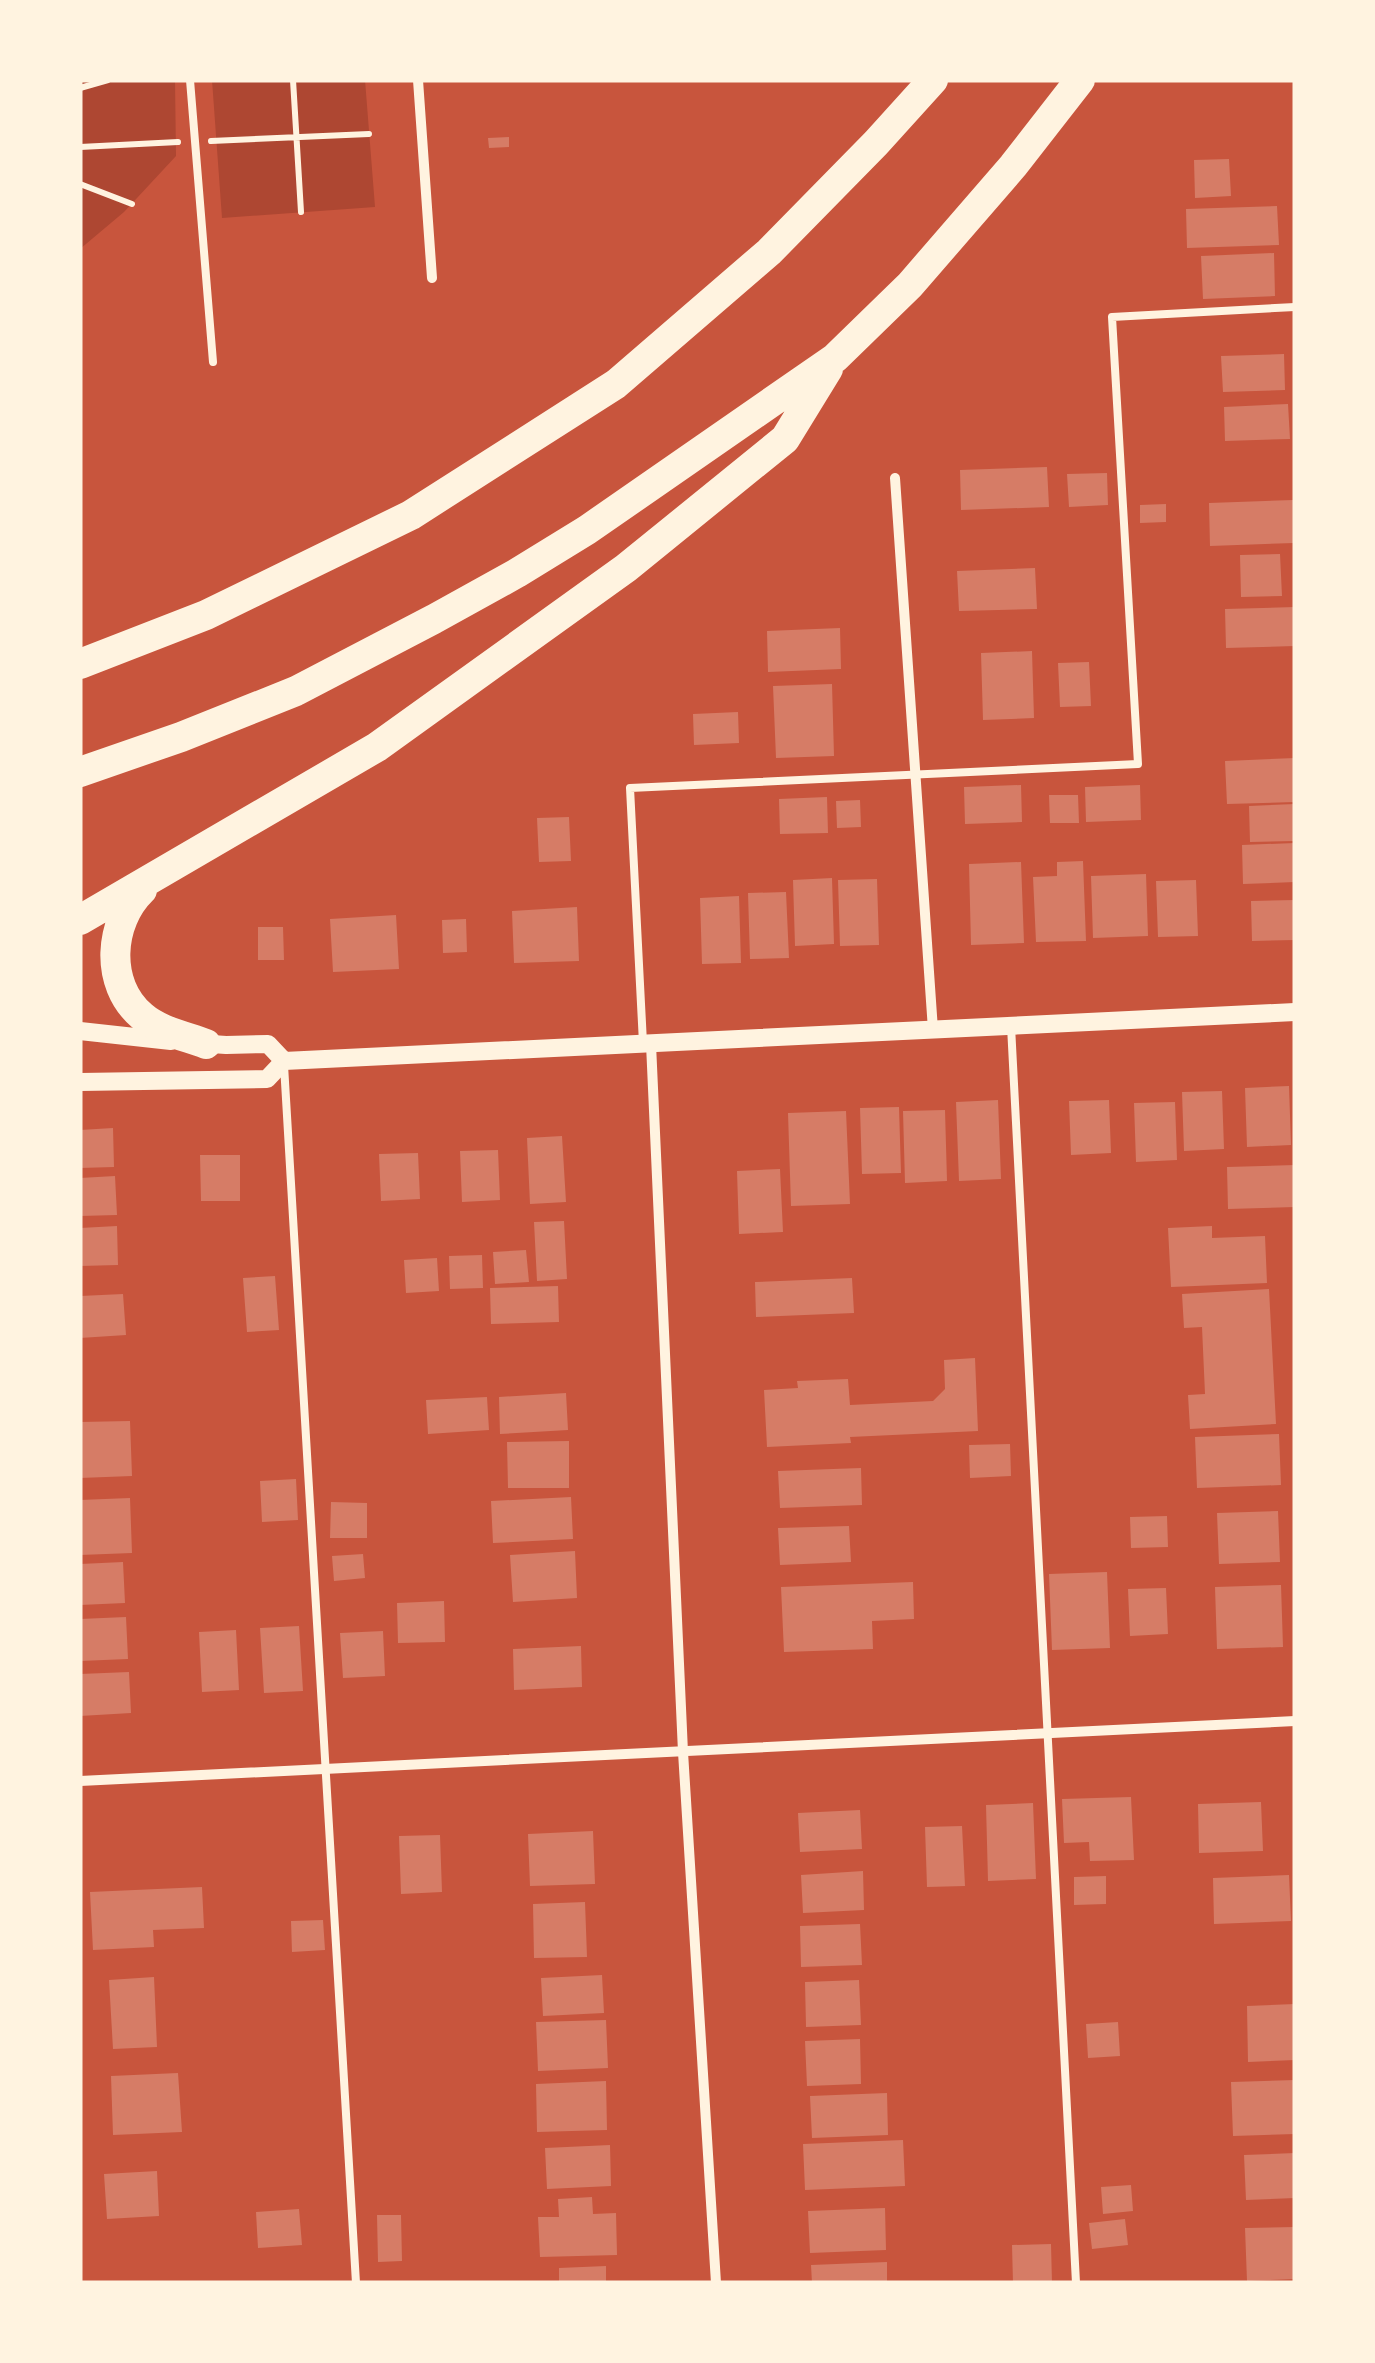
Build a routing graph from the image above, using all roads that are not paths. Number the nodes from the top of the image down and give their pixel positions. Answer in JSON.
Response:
{"nodes":[{"id":1,"x":190,"y":80,"type":"edge"},
{"id":2,"x":418,"y":80,"type":"edge"},
{"id":3,"x":934,"y":80,"type":"edge"},
{"id":4,"x":1080,"y":80,"type":"edge"},
{"id":5,"x":432,"y":278,"type":"dead end"},
{"id":6,"x":1295,"y":307,"type":"edge"},
{"id":7,"x":835,"y":358,"type":"junction"},
{"id":8,"x":214,"y":362,"type":"dead end"},
{"id":9,"x":895,"y":478,"type":"dead end"},
{"id":10,"x":80,"y":664,"type":"edge"},
{"id":11,"x":80,"y":772,"type":"edge"},
{"id":12,"x":915,"y":775,"type":"junction"},
{"id":13,"x":162,"y":872,"type":"junction"},
{"id":14,"x":80,"y":920,"type":"edge"},
{"id":15,"x":1295,"y":1012,"type":"edge"},
{"id":16,"x":1011,"y":1026,"type":"junction"},
{"id":17,"x":932,"y":1030,"type":"junction"},
{"id":18,"x":80,"y":1031,"type":"edge"},
{"id":19,"x":206,"y":1044,"type":"junction"},
{"id":20,"x":647,"y":1044,"type":"junction"},
{"id":21,"x":284,"y":1061,"type":"junction"},
{"id":22,"x":80,"y":1082,"type":"edge"},
{"id":23,"x":1295,"y":1721,"type":"edge"},
{"id":24,"x":1047,"y":1734,"type":"junction"},
{"id":25,"x":683,"y":1752,"type":"junction"},
{"id":26,"x":326,"y":1770,"type":"junction"},
{"id":27,"x":80,"y":1781,"type":"edge"},
{"id":28,"x":356,"y":2283,"type":"edge"},
{"id":29,"x":716,"y":2283,"type":"edge"},
{"id":30,"x":1076,"y":2283,"type":"edge"}],
"edges":[{"from":1,"to":8,"type":"lane"},
{"from":2,"to":5,"type":"street"},
{"from":3,"to":10,"type":"highway"},
{"from":4,"to":7,"type":"highway"},
{"from":6,"to":12,"type":"lane"},
{"from":7,"to":11,"type":"highway"},
{"from":7,"to":13,"type":"highway"},
{"from":9,"to":12,"type":"street"},
{"from":12,"to":17,"type":"street"},
{"from":12,"to":20,"type":"lane"},
{"from":13,"to":14,"type":"highway"},
{"from":13,"to":19,"type":"highway"},
{"from":15,"to":16,"type":"street"},
{"from":16,"to":17,"type":"street"},
{"from":16,"to":24,"type":"lane"},
{"from":17,"to":20,"type":"street"},
{"from":18,"to":19,"type":"street"},
{"from":19,"to":21,"type":"street"},
{"from":20,"to":21,"type":"street"},
{"from":20,"to":25,"type":"street"},
{"from":21,"to":22,"type":"street"},
{"from":21,"to":26,"type":"lane"},
{"from":23,"to":24,"type":"street"},
{"from":24,"to":25,"type":"street"},
{"from":24,"to":30,"type":"lane"},
{"from":25,"to":26,"type":"street"},
{"from":25,"to":29,"type":"street"},
{"from":26,"to":27,"type":"street"},
{"from":26,"to":28,"type":"lane"}]}
